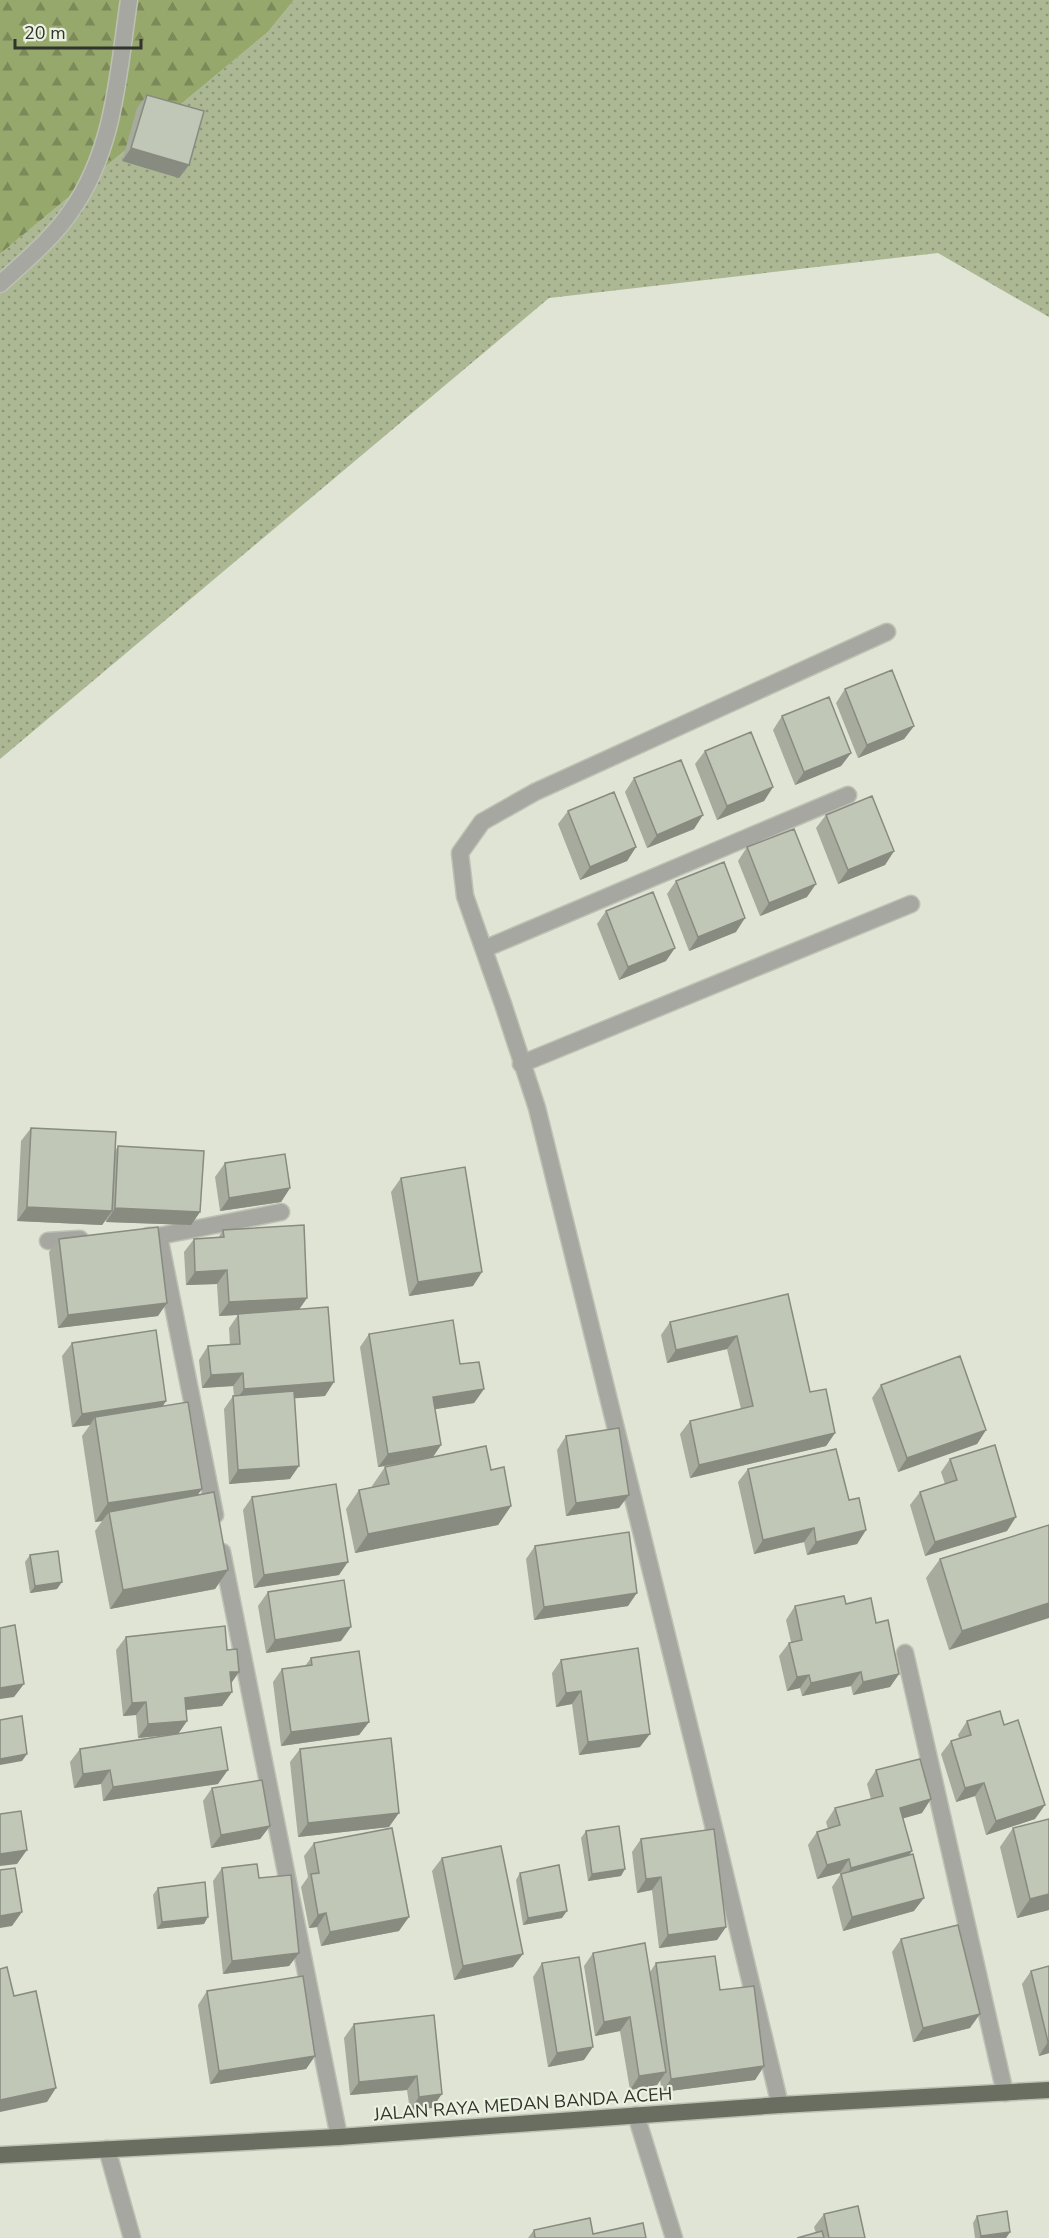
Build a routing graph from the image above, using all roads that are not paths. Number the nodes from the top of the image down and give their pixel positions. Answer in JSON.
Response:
{"nodes":[{"id":1,"x":129,"y":0,"type":"edge"},
{"id":2,"x":0,"y":284,"type":"edge"},
{"id":3,"x":887,"y":632,"type":"dead end"},
{"id":4,"x":848,"y":795,"type":"dead end"},
{"id":5,"x":911,"y":904,"type":"dead end"},
{"id":6,"x":484,"y":949,"type":"junction"},
{"id":7,"x":521,"y":1064,"type":"junction"},
{"id":8,"x":281,"y":1212,"type":"dead end"},
{"id":9,"x":159,"y":1236,"type":"junction"},
{"id":10,"x":137,"y":1237,"type":"edge"},
{"id":11,"x":92,"y":1239,"type":"edge"},
{"id":12,"x":48,"y":1241,"type":"dead end"},
{"id":13,"x":905,"y":1653,"type":"dead end"},
{"id":14,"x":1049,"y":2090,"type":"edge"},
{"id":15,"x":1005,"y":2093,"type":"junction"},
{"id":16,"x":780,"y":2105,"type":"junction"},
{"id":17,"x":636,"y":2115,"type":"junction"},
{"id":18,"x":339,"y":2137,"type":"junction"},
{"id":19,"x":107,"y":2149,"type":"junction"},
{"id":20,"x":0,"y":2155,"type":"edge"},
{"id":21,"x":132,"y":2238,"type":"edge"},
{"id":22,"x":674,"y":2238,"type":"edge"}],
"edges":[{"from":1,"to":2,"type":"street"},
{"from":3,"to":6,"type":"street"},
{"from":4,"to":6,"type":"street"},
{"from":5,"to":7,"type":"street"},
{"from":6,"to":7,"type":"street"},
{"from":7,"to":16,"type":"street"},
{"from":8,"to":9,"type":"street"},
{"from":9,"to":10,"type":"street"},
{"from":9,"to":18,"type":"street"},
{"from":11,"to":12,"type":"street"},
{"from":13,"to":15,"type":"street"},
{"from":14,"to":15,"type":"highway","name":"JALAN RAYA MEDAN BANDA ACEH"},
{"from":15,"to":16,"type":"highway","name":"JALAN RAYA MEDAN BANDA ACEH"},
{"from":16,"to":17,"type":"highway","name":"JALAN RAYA MEDAN BANDA ACEH"},
{"from":17,"to":18,"type":"highway","name":"JALAN RAYA MEDAN BANDA ACEH"},
{"from":17,"to":22,"type":"street"},
{"from":18,"to":19,"type":"highway","name":"JALAN RAYA MEDAN BANDA ACEH"},
{"from":19,"to":20,"type":"highway","name":"JALAN RAYA MEDAN BANDA ACEH"},
{"from":19,"to":21,"type":"street"}]}
